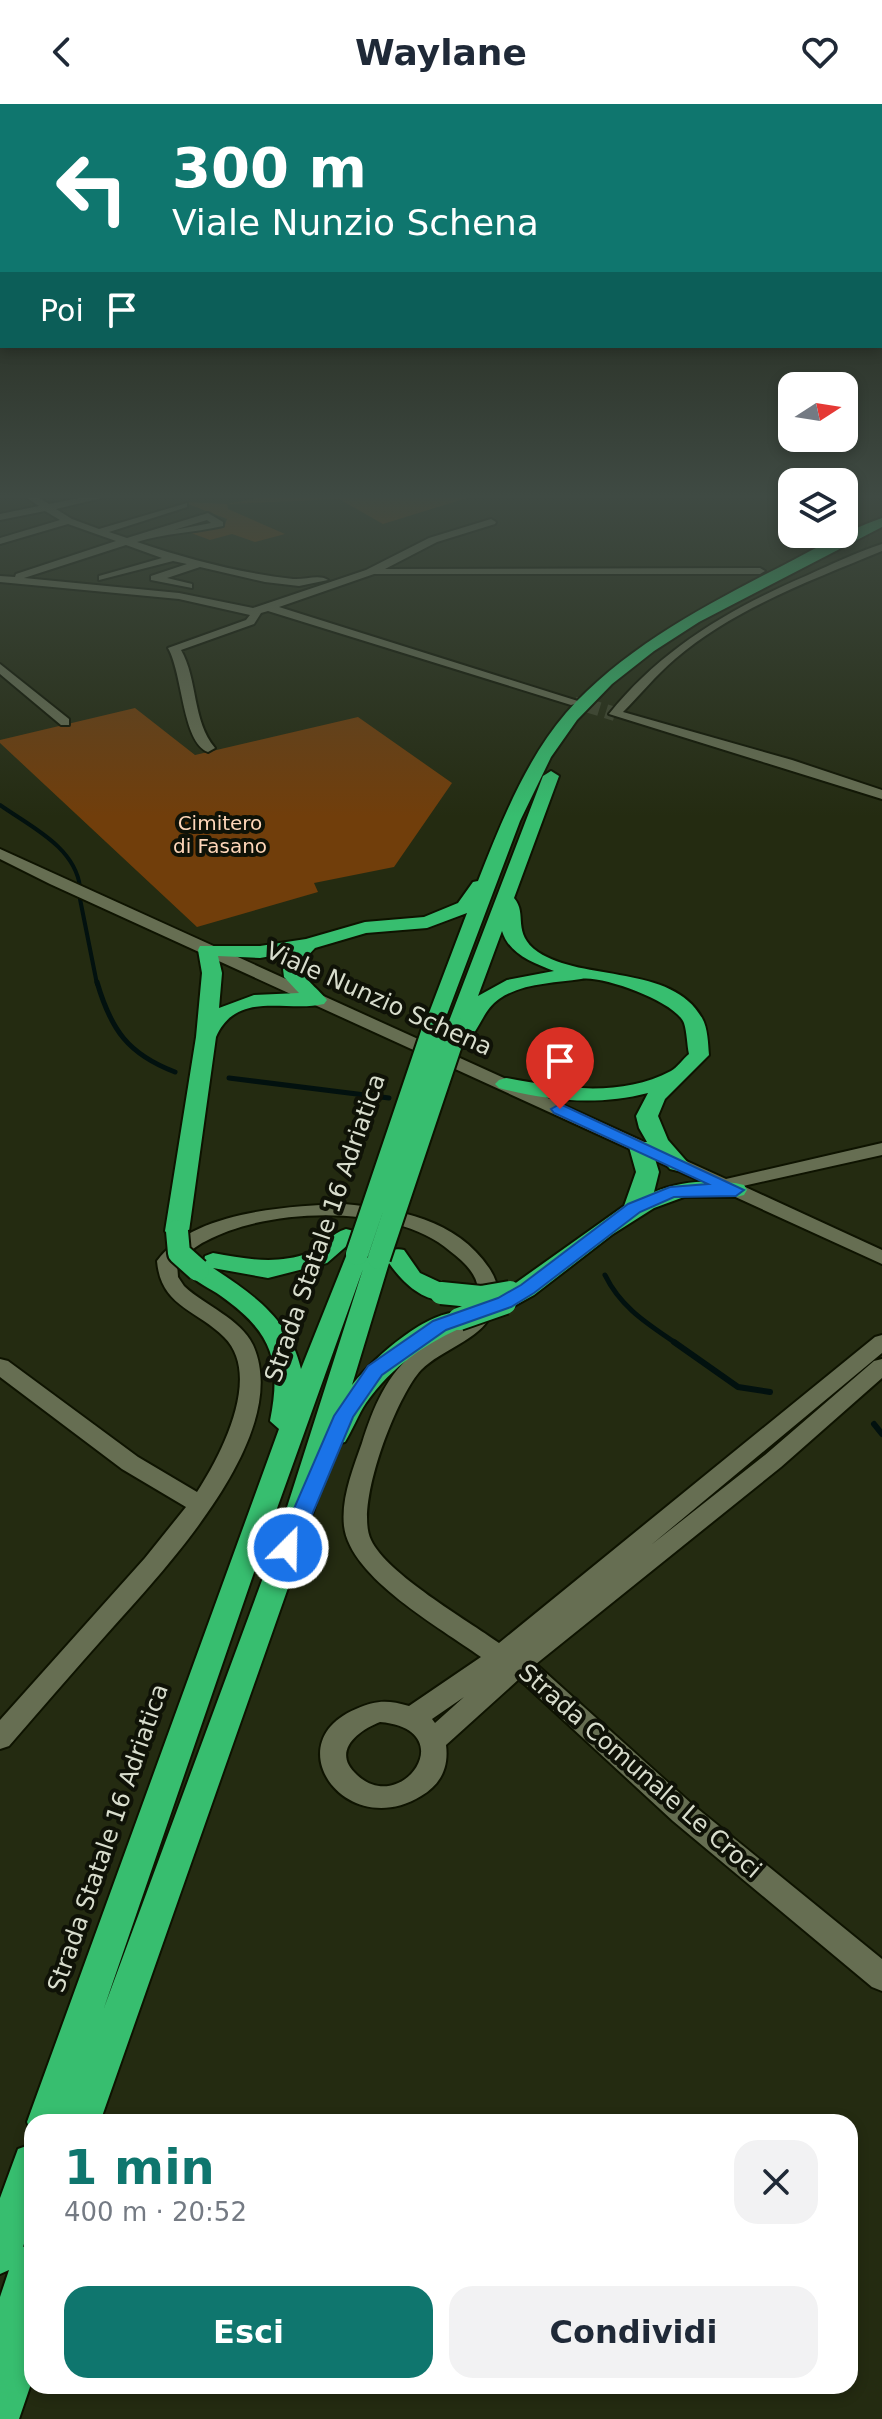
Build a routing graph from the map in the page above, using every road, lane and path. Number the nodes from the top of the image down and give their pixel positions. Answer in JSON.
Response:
{"nodes":[{"id":1,"x":200,"y":601,"type":"edge"},
{"id":2,"x":289,"y":601,"type":"edge"},
{"id":3,"x":730,"y":601,"type":"edge"},
{"id":4,"x":741,"y":601,"type":"edge"},
{"id":5,"x":761,"y":601,"type":"edge"},
{"id":6,"x":270,"y":608,"type":"junction"},
{"id":7,"x":254,"y":612,"type":"junction"},
{"id":8,"x":0,"y":668,"type":"edge"},
{"id":9,"x":575,"y":702,"type":"tunnel mouth"},
{"id":10,"x":65,"y":722,"type":"dead end"},
{"id":11,"x":208,"y":748,"type":"dead end"},
{"id":12,"x":882,"y":795,"type":"edge"},
{"id":13,"x":497,"y":850,"type":"junction"},
{"id":14,"x":0,"y":853,"type":"edge"},
{"id":15,"x":517,"y":865,"type":"junction"},
{"id":16,"x":403,"y":926,"type":"junction"},
{"id":17,"x":308,"y":944,"type":"junction"},
{"id":18,"x":207,"y":950,"type":"junction"},
{"id":19,"x":591,"y":975,"type":"junction"},
{"id":20,"x":449,"y":988,"type":"junction"},
{"id":21,"x":317,"y":1000,"type":"junction"},
{"id":22,"x":452,"y":1028,"type":"junction"},
{"id":23,"x":206,"y":1037,"type":"junction"},
{"id":24,"x":686,"y":1070,"type":"junction"},
{"id":25,"x":506,"y":1084,"type":"junction"},
{"id":26,"x":640,"y":1147,"type":"junction"},
{"id":27,"x":882,"y":1149,"type":"edge"},
{"id":28,"x":678,"y":1164,"type":"junction"},
{"id":29,"x":729,"y":1188,"type":"junction"},
{"id":30,"x":634,"y":1208,"type":"junction"},
{"id":31,"x":369,"y":1251,"type":"junction"},
{"id":32,"x":878,"y":1253,"type":"edge"},
{"id":33,"x":205,"y":1265,"type":"junction"},
{"id":34,"x":514,"y":1295,"type":"junction"},
{"id":35,"x":882,"y":1342,"type":"edge"},
{"id":36,"x":0,"y":1366,"type":"edge"},
{"id":37,"x":882,"y":1366,"type":"edge"},
{"id":38,"x":201,"y":1505,"type":"junction"},
{"id":39,"x":288,"y":1548,"type":"junction"},
{"id":40,"x":237,"y":1578,"type":"junction"},
{"id":41,"x":509,"y":1660,"type":"junction"},
{"id":42,"x":412,"y":1718,"type":"junction"},
{"id":43,"x":0,"y":1738,"type":"edge"},
{"id":44,"x":433,"y":1741,"type":"junction"},
{"id":45,"x":882,"y":1977,"type":"edge"},
{"id":46,"x":49,"y":2114,"type":"edge"},
{"id":47,"x":86,"y":2114,"type":"edge"},
{"id":48,"x":24,"y":2186,"type":"edge"},
{"id":49,"x":0,"y":2254,"type":"edge"},
{"id":50,"x":24,"y":2287,"type":"edge"},
{"id":51,"x":24,"y":2340,"type":"edge"},
{"id":52,"x":0,"y":2358,"type":"edge"},
{"id":53,"x":0,"y":2414,"type":"edge"}],
"edges":[{"from":1,"to":7,"type":"street"},
{"from":2,"to":6,"type":"street"},
{"from":3,"to":13,"type":"highway","name":"Strada Statale 16 Adriatica"},
{"from":4,"to":15,"type":"highway","name":"Strada Statale 16 Adriatica"},
{"from":5,"to":12,"type":"street"},
{"from":6,"to":7,"type":"street"},
{"from":6,"to":9,"type":"street"},
{"from":7,"to":11,"type":"street"},
{"from":8,"to":10,"type":"street"},
{"from":13,"to":16,"type":"highway"},
{"from":13,"to":20,"type":"highway","name":"Strada Statale 16 Adriatica"},
{"from":14,"to":18,"type":"street","name":"Viale Nunzio Schena"},
{"from":15,"to":19,"type":"highway"},
{"from":15,"to":22,"type":"highway","name":"Strada Statale 16 Adriatica"},
{"from":16,"to":17,"type":"highway"},
{"from":16,"to":20,"type":"highway"},
{"from":17,"to":18,"type":"highway"},
{"from":17,"to":21,"type":"highway"},
{"from":18,"to":21,"type":"street","name":"Viale Nunzio Schena"},
{"from":18,"to":23,"type":"highway"},
{"from":19,"to":22,"type":"highway"},
{"from":19,"to":24,"type":"highway"},
{"from":20,"to":22,"type":"highway","name":"Strada Statale 16 Adriatica"},
{"from":21,"to":23,"type":"highway"},
{"from":21,"to":25,"type":"street","name":"Viale Nunzio Schena"},
{"from":22,"to":31,"type":"highway","name":"Strada Statale 16 Adriatica","bridge":true},
{"from":22,"to":31,"type":"highway","name":"Strada Statale 16 Adriatica","bridge":true},
{"from":23,"to":33,"type":"highway","bridge":true},
{"from":24,"to":25,"type":"highway"},
{"from":24,"to":28,"type":"highway"},
{"from":25,"to":26,"type":"street","name":"Viale Nunzio Schena"},
{"from":26,"to":28,"type":"street","name":"Viale Nunzio Schena"},
{"from":26,"to":30,"type":"highway"},
{"from":27,"to":29,"type":"street"},
{"from":28,"to":29,"type":"street","name":"Viale Nunzio Schena"},
{"from":29,"to":30,"type":"highway"},
{"from":29,"to":32,"type":"street","name":"Viale Nunzio Schena"},
{"from":30,"to":34,"type":"highway"},
{"from":31,"to":33,"type":"highway"},
{"from":31,"to":34,"type":"highway","bridge":true},
{"from":31,"to":39,"type":"highway"},
{"from":31,"to":40,"type":"highway","name":"Strada Statale 16 Adriatica"},
{"from":33,"to":40,"type":"highway"},
{"from":34,"to":39,"type":"highway","bridge":true},
{"from":35,"to":41,"type":"street"},
{"from":36,"to":38,"type":"street"},
{"from":37,"to":41,"type":"street"},
{"from":38,"to":41,"type":"street","name":"Strada Comunale Le Croci"},
{"from":38,"to":43,"type":"street"},
{"from":39,"to":47,"type":"highway"},
{"from":40,"to":46,"type":"highway","name":"Strada Statale 16 Adriatica"},
{"from":41,"to":42,"type":"street"},
{"from":41,"to":44,"type":"street"},
{"from":41,"to":45,"type":"street","name":"Strada Comunale Le Croci"},
{"from":42,"to":44,"type":"street"},
{"from":42,"to":44,"type":"street"},
{"from":48,"to":49,"type":"highway"},
{"from":50,"to":52,"type":"highway"},
{"from":51,"to":53,"type":"highway"}]}
